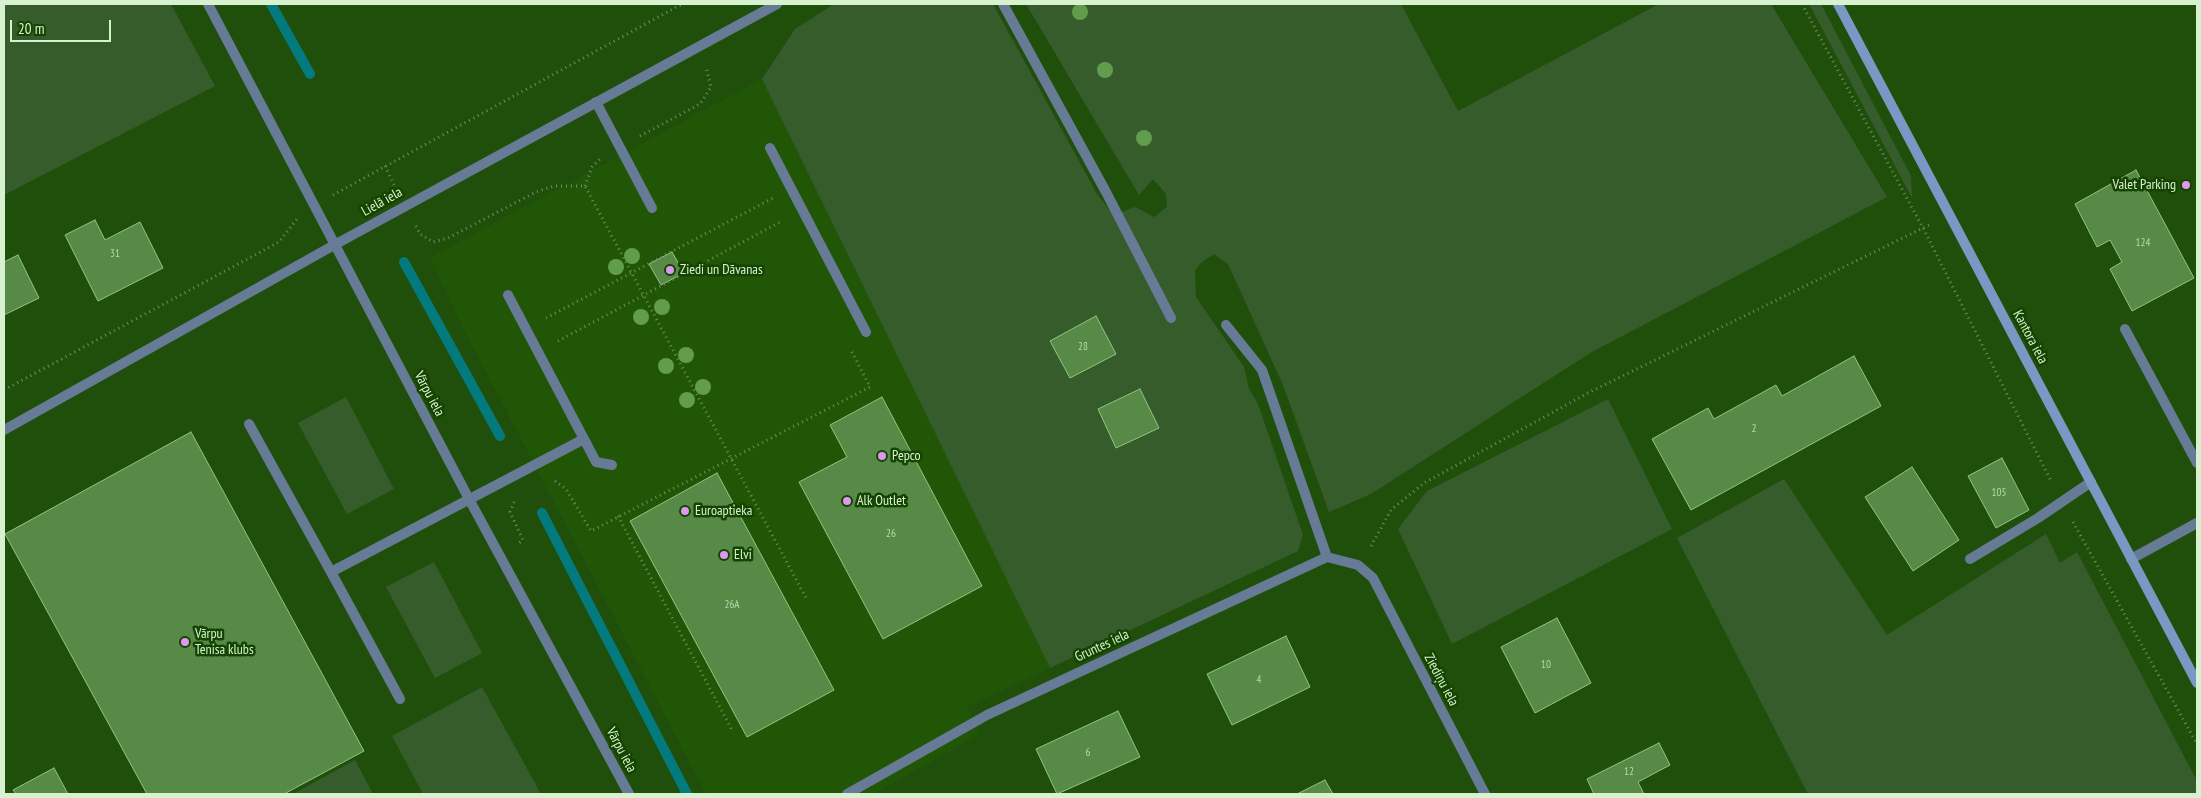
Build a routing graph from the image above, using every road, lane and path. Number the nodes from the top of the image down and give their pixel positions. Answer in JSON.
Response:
{"nodes":[{"id":1,"x":208,"y":4,"type":"edge"},
{"id":2,"x":682,"y":4,"type":"edge"},
{"id":3,"x":777,"y":4,"type":"edge"},
{"id":4,"x":1003,"y":4,"type":"edge"},
{"id":5,"x":1802,"y":4,"type":"edge"},
{"id":6,"x":1838,"y":4,"type":"edge"},
{"id":7,"x":699,"y":46,"type":"junction"},
{"id":8,"x":596,"y":102,"type":"junction"},
{"id":9,"x":620,"y":147,"type":"junction"},
{"id":10,"x":770,"y":148,"type":"dead end"},
{"id":11,"x":385,"y":166,"type":"junction"},
{"id":12,"x":585,"y":186,"type":"junction"},
{"id":13,"x":791,"y":189,"type":"junction"},
{"id":14,"x":315,"y":204,"type":"junction"},
{"id":15,"x":405,"y":205,"type":"junction"},
{"id":16,"x":652,"y":208,"type":"dead end"},
{"id":17,"x":802,"y":211,"type":"junction"},
{"id":18,"x":1950,"y":214,"type":"junction"},
{"id":19,"x":1923,"y":228,"type":"junction"},
{"id":20,"x":336,"y":244,"type":"junction"},
{"id":21,"x":631,"y":273,"type":"junction"},
{"id":22,"x":643,"y":295,"type":"junction"},
{"id":23,"x":508,"y":296,"type":"dead end"},
{"id":24,"x":1171,"y":318,"type":"dead end"},
{"id":25,"x":1226,"y":325,"type":"dead end"},
{"id":26,"x":2124,"y":328,"type":"dead end"},
{"id":27,"x":526,"y":329,"type":"junction"},
{"id":28,"x":866,"y":332,"type":"dead end"},
{"id":29,"x":847,"y":342,"type":"dead end"},
{"id":30,"x":538,"y":352,"type":"junction"},
{"id":31,"x":4,"y":390,"type":"edge"},
{"id":32,"x":249,"y":424,"type":"dead end"},
{"id":33,"x":4,"y":430,"type":"edge"},
{"id":34,"x":584,"y":439,"type":"junction"},
{"id":35,"x":731,"y":460,"type":"junction"},
{"id":36,"x":2197,"y":463,"type":"edge"},
{"id":37,"x":612,"y":465,"type":"dead end"},
{"id":38,"x":2091,"y":482,"type":"junction"},
{"id":39,"x":548,"y":483,"type":"dead end"},
{"id":40,"x":469,"y":499,"type":"junction"},
{"id":41,"x":515,"y":500,"type":"dead end"},
{"id":42,"x":2062,"y":503,"type":"junction"},
{"id":43,"x":618,"y":516,"type":"junction"},
{"id":44,"x":2197,"y":523,"type":"edge"},
{"id":45,"x":1327,"y":557,"type":"junction"},
{"id":46,"x":502,"y":558,"type":"junction"},
{"id":47,"x":1970,"y":559,"type":"dead end"},
{"id":48,"x":2131,"y":560,"type":"junction"},
{"id":49,"x":1358,"y":566,"type":"junction"},
{"id":50,"x":331,"y":572,"type":"junction"},
{"id":51,"x":806,"y":598,"type":"dead end"},
{"id":52,"x":2197,"y":684,"type":"edge"},
{"id":53,"x":400,"y":699,"type":"dead end"},
{"id":54,"x":732,"y":732,"type":"dead end"},
{"id":55,"x":2197,"y":744,"type":"edge"},
{"id":56,"x":630,"y":794,"type":"edge"},
{"id":57,"x":847,"y":794,"type":"edge"},
{"id":58,"x":1486,"y":794,"type":"edge"}],
"edges":[{"from":1,"to":14,"type":"street","name":"Vārpu iela"},
{"from":2,"to":11,"type":"path"},
{"from":3,"to":7,"type":"street","name":"Lielā iela"},
{"from":4,"to":24,"type":"street"},
{"from":5,"to":19,"type":"path"},
{"from":6,"to":18,"type":"main road","name":"Kantora iela"},
{"from":7,"to":8,"type":"street","name":"Lielā iela"},
{"from":7,"to":9,"type":"path"},
{"from":8,"to":9,"type":"street"},
{"from":8,"to":15,"type":"street","name":"Lielā iela"},
{"from":9,"to":12,"type":"path"},
{"from":9,"to":16,"type":"street"},
{"from":10,"to":13,"type":"street"},
{"from":11,"to":14,"type":"path"},
{"from":11,"to":15,"type":"path"},
{"from":12,"to":15,"type":"path"},
{"from":12,"to":21,"type":"path"},
{"from":13,"to":17,"type":"street"},
{"from":13,"to":21,"type":"path"},
{"from":14,"to":20,"type":"street","name":"Vārpu iela"},
{"from":14,"to":31,"type":"path"},
{"from":15,"to":20,"type":"street","name":"Lielā iela"},
{"from":17,"to":22,"type":"path"},
{"from":17,"to":28,"type":"street"},
{"from":18,"to":19,"type":"path"},
{"from":18,"to":38,"type":"main road","name":"Kantora iela"},
{"from":19,"to":42,"type":"path"},
{"from":19,"to":49,"type":"path"},
{"from":20,"to":33,"type":"street","name":"Lielā iela"},
{"from":20,"to":40,"type":"street","name":"Vārpu iela"},
{"from":21,"to":22,"type":"path"},
{"from":21,"to":27,"type":"path"},
{"from":22,"to":30,"type":"path"},
{"from":22,"to":35,"type":"path"},
{"from":23,"to":27,"type":"street"},
{"from":25,"to":45,"type":"street"},
{"from":26,"to":36,"type":"street"},
{"from":27,"to":30,"type":"street"},
{"from":29,"to":35,"type":"path"},
{"from":30,"to":34,"type":"street"},
{"from":32,"to":50,"type":"street"},
{"from":34,"to":37,"type":"street"},
{"from":34,"to":40,"type":"street"},
{"from":35,"to":43,"type":"path"},
{"from":35,"to":51,"type":"path"},
{"from":38,"to":42,"type":"street"},
{"from":38,"to":48,"type":"main road","name":"Kantora iela"},
{"from":39,"to":43,"type":"path"},
{"from":40,"to":46,"type":"street","name":"Vārpu iela"},
{"from":40,"to":50,"type":"street"},
{"from":41,"to":46,"type":"path"},
{"from":42,"to":47,"type":"street"},
{"from":42,"to":55,"type":"path"},
{"from":43,"to":54,"type":"path"},
{"from":44,"to":48,"type":"street"},
{"from":45,"to":49,"type":"street"},
{"from":45,"to":57,"type":"street","name":"Gruntes iela"},
{"from":46,"to":56,"type":"street","name":"Vārpu iela"},
{"from":48,"to":52,"type":"main road","name":"Kantora iela"},
{"from":49,"to":58,"type":"street","name":"Ziediņu iela"},
{"from":50,"to":53,"type":"street"}]}
